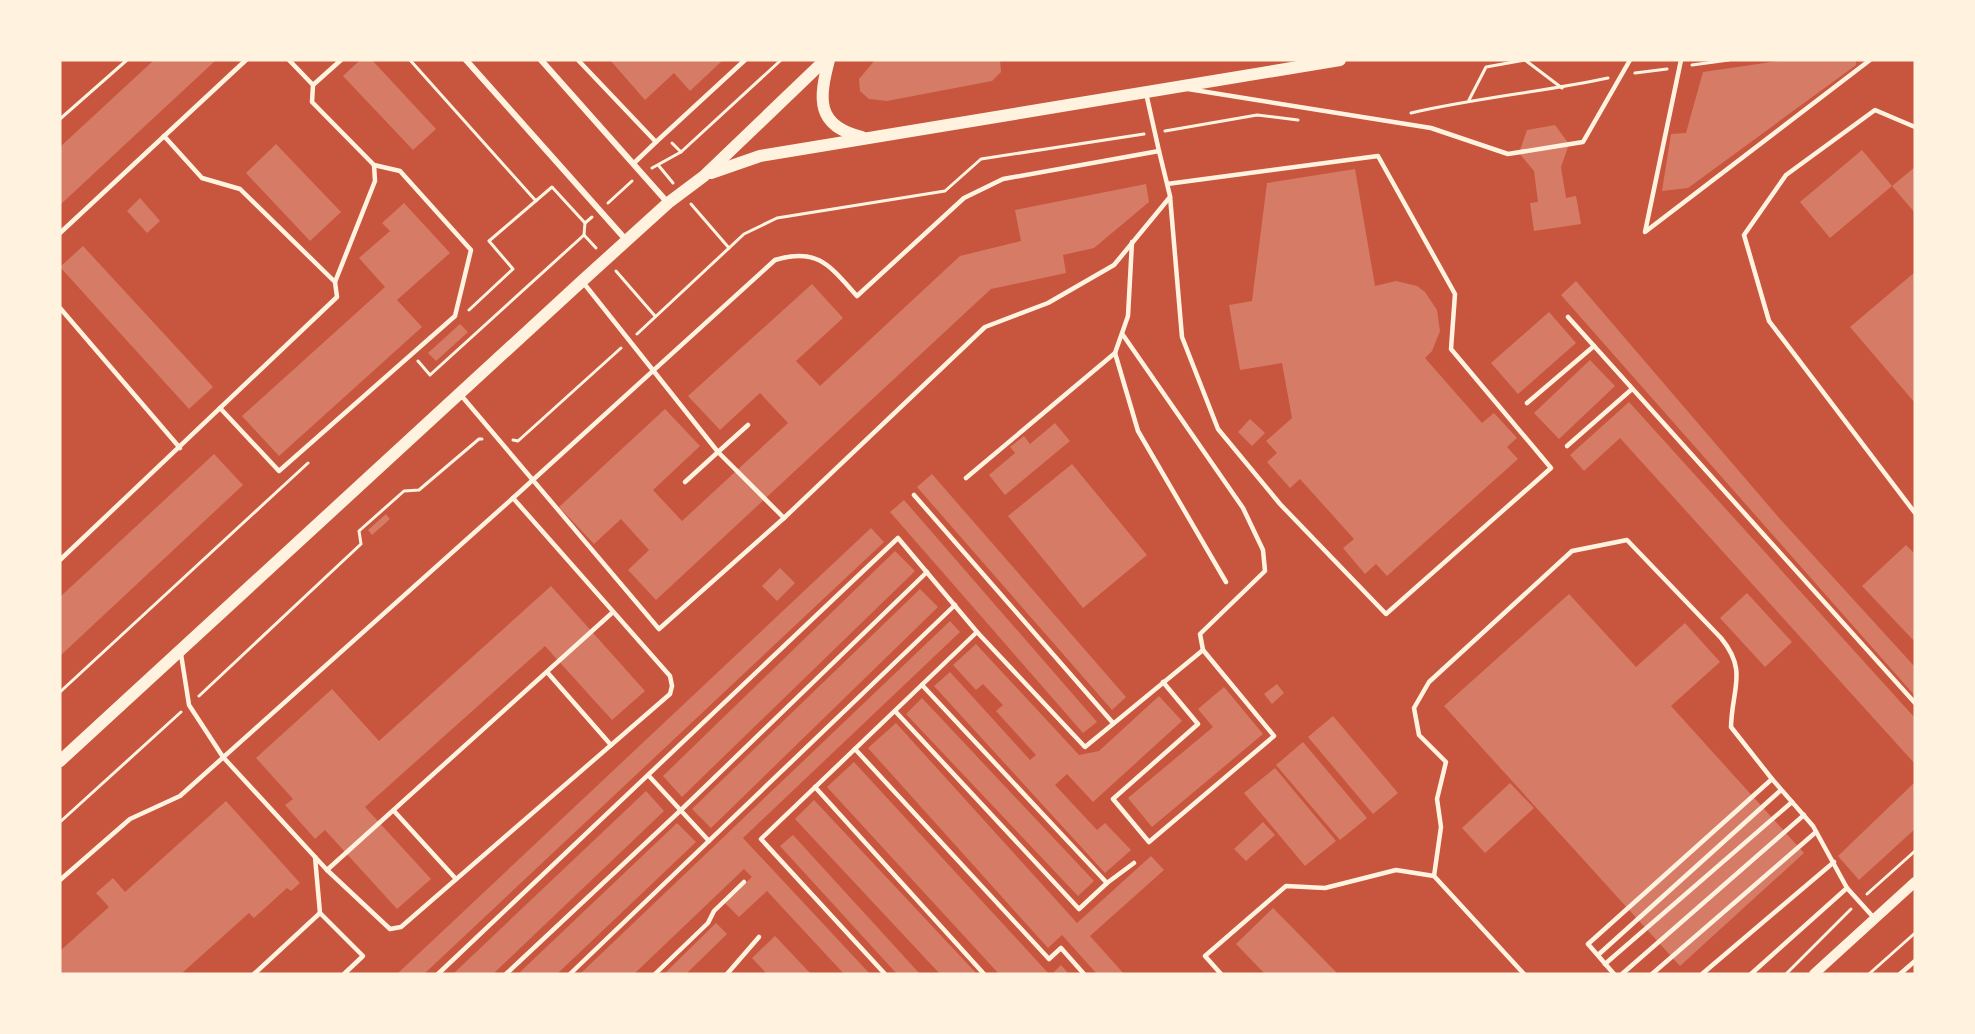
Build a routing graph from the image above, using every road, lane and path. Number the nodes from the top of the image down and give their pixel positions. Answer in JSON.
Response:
{"nodes":[{"id":1,"x":127,"y":60,"type":"edge"},
{"id":2,"x":246,"y":60,"type":"edge"},
{"id":3,"x":289,"y":60,"type":"edge"},
{"id":4,"x":341,"y":60,"type":"edge"},
{"id":5,"x":410,"y":60,"type":"edge"},
{"id":6,"x":466,"y":60,"type":"edge"},
{"id":7,"x":551,"y":60,"type":"edge"},
{"id":8,"x":578,"y":60,"type":"edge"},
{"id":9,"x":745,"y":60,"type":"edge"},
{"id":10,"x":781,"y":60,"type":"edge"},
{"id":11,"x":827,"y":60,"type":"edge"},
{"id":12,"x":1340,"y":60,"type":"edge"},
{"id":13,"x":1630,"y":60,"type":"edge"},
{"id":14,"x":1682,"y":60,"type":"edge"},
{"id":15,"x":1729,"y":60,"type":"edge"},
{"id":16,"x":1870,"y":60,"type":"edge"},
{"id":17,"x":543,"y":63,"type":"edge"},
{"id":18,"x":1680,"y":67,"type":"junction"},
{"id":19,"x":1620,"y":75,"type":"junction"},
{"id":20,"x":312,"y":85,"type":"junction"},
{"id":21,"x":1173,"y":87,"type":"junction"},
{"id":22,"x":1562,"y":87,"type":"junction"},
{"id":23,"x":1145,"y":91,"type":"junction"},
{"id":24,"x":1469,"y":100,"type":"junction"},
{"id":25,"x":60,"y":119,"type":"edge"},
{"id":26,"x":1300,"y":120,"type":"dead end"},
{"id":27,"x":1382,"y":120,"type":"junction"},
{"id":28,"x":1915,"y":127,"type":"edge"},
{"id":29,"x":1156,"y":133,"type":"junction"},
{"id":30,"x":164,"y":136,"type":"junction"},
{"id":31,"x":869,"y":138,"type":"junction"},
{"id":32,"x":656,"y":142,"type":"junction"},
{"id":33,"x":1159,"y":151,"type":"junction"},
{"id":34,"x":633,"y":164,"type":"junction"},
{"id":35,"x":374,"y":165,"type":"junction"},
{"id":36,"x":659,"y":166,"type":"junction"},
{"id":37,"x":641,"y":172,"type":"junction"},
{"id":38,"x":704,"y":176,"type":"junction"},
{"id":39,"x":1167,"y":184,"type":"junction"},
{"id":40,"x":681,"y":194,"type":"junction"},
{"id":41,"x":1170,"y":196,"type":"junction"},
{"id":42,"x":536,"y":201,"type":"dead end"},
{"id":43,"x":668,"y":203,"type":"junction"},
{"id":44,"x":600,"y":210,"type":"junction"},
{"id":45,"x":585,"y":223,"type":"dead end"},
{"id":46,"x":60,"y":233,"type":"edge"},
{"id":47,"x":584,"y":235,"type":"dead end"},
{"id":48,"x":627,"y":241,"type":"junction"},
{"id":49,"x":1132,"y":242,"type":"junction"},
{"id":50,"x":729,"y":248,"type":"junction"},
{"id":51,"x":582,"y":281,"type":"junction"},
{"id":52,"x":335,"y":282,"type":"junction"},
{"id":53,"x":60,"y":308,"type":"edge"},
{"id":54,"x":1568,"y":317,"type":"dead end"},
{"id":55,"x":1123,"y":335,"type":"junction"},
{"id":56,"x":629,"y":340,"type":"junction"},
{"id":57,"x":1594,"y":346,"type":"junction"},
{"id":58,"x":1115,"y":353,"type":"junction"},
{"id":59,"x":417,"y":360,"type":"dead end"},
{"id":60,"x":654,"y":371,"type":"junction"},
{"id":61,"x":1632,"y":389,"type":"junction"},
{"id":62,"x":460,"y":394,"type":"junction"},
{"id":63,"x":1527,"y":403,"type":"dead end"},
{"id":64,"x":220,"y":408,"type":"junction"},
{"id":65,"x":748,"y":425,"type":"dead end"},
{"id":66,"x":498,"y":440,"type":"junction"},
{"id":67,"x":1567,"y":446,"type":"dead end"},
{"id":68,"x":180,"y":448,"type":"junction"},
{"id":69,"x":718,"y":452,"type":"junction"},
{"id":70,"x":966,"y":478,"type":"dead end"},
{"id":71,"x":531,"y":480,"type":"junction"},
{"id":72,"x":685,"y":482,"type":"dead end"},
{"id":73,"x":914,"y":495,"type":"dead end"},
{"id":74,"x":513,"y":498,"type":"junction"},
{"id":75,"x":1915,"y":513,"type":"edge"},
{"id":76,"x":784,"y":518,"type":"junction"},
{"id":77,"x":60,"y":560,"type":"edge"},
{"id":78,"x":927,"y":572,"type":"junction"},
{"id":79,"x":1226,"y":582,"type":"dead end"},
{"id":80,"x":955,"y":605,"type":"junction"},
{"id":81,"x":613,"y":612,"type":"junction"},
{"id":82,"x":977,"y":632,"type":"junction"},
{"id":83,"x":181,"y":650,"type":"junction"},
{"id":84,"x":1203,"y":650,"type":"junction"},
{"id":85,"x":547,"y":672,"type":"junction"},
{"id":86,"x":1162,"y":682,"type":"junction"},
{"id":87,"x":922,"y":685,"type":"junction"},
{"id":88,"x":1915,"y":703,"type":"edge"},
{"id":89,"x":189,"y":705,"type":"junction"},
{"id":90,"x":895,"y":711,"type":"junction"},
{"id":91,"x":1113,"y":723,"type":"junction"},
{"id":92,"x":611,"y":745,"type":"junction"},
{"id":93,"x":855,"y":749,"type":"junction"},
{"id":94,"x":223,"y":757,"type":"junction"},
{"id":95,"x":60,"y":761,"type":"edge"},
{"id":96,"x":649,"y":776,"type":"junction"},
{"id":97,"x":1772,"y":779,"type":"junction"},
{"id":98,"x":815,"y":787,"type":"junction"},
{"id":99,"x":1782,"y":790,"type":"junction"},
{"id":100,"x":1792,"y":802,"type":"junction"},
{"id":101,"x":681,"y":810,"type":"junction"},
{"id":102,"x":394,"y":811,"type":"junction"},
{"id":103,"x":1804,"y":815,"type":"junction"},
{"id":104,"x":60,"y":822,"type":"edge"},
{"id":105,"x":1816,"y":832,"type":"junction"},
{"id":106,"x":709,"y":841,"type":"junction"},
{"id":107,"x":1915,"y":851,"type":"edge"},
{"id":108,"x":315,"y":857,"type":"junction"},
{"id":109,"x":1834,"y":862,"type":"junction"},
{"id":110,"x":1134,"y":864,"type":"dead end"},
{"id":111,"x":327,"y":870,"type":"junction"},
{"id":112,"x":1434,"y":876,"type":"junction"},
{"id":113,"x":456,"y":879,"type":"junction"},
{"id":114,"x":60,"y":880,"type":"edge"},
{"id":115,"x":744,"y":882,"type":"dead end"},
{"id":116,"x":1915,"y":882,"type":"edge"},
{"id":117,"x":1107,"y":883,"type":"junction"},
{"id":118,"x":1847,"y":888,"type":"junction"},
{"id":119,"x":1859,"y":901,"type":"junction"},
{"id":120,"x":320,"y":913,"type":"junction"},
{"id":121,"x":1875,"y":919,"type":"junction"},
{"id":122,"x":1915,"y":933,"type":"edge"},
{"id":123,"x":759,"y":937,"type":"dead end"},
{"id":124,"x":1598,"y":955,"type":"junction"},
{"id":125,"x":1915,"y":961,"type":"edge"},
{"id":126,"x":1605,"y":964,"type":"junction"},
{"id":127,"x":254,"y":974,"type":"edge"},
{"id":128,"x":344,"y":974,"type":"edge"},
{"id":129,"x":438,"y":974,"type":"edge"},
{"id":130,"x":506,"y":974,"type":"edge"},
{"id":131,"x":570,"y":974,"type":"edge"},
{"id":132,"x":655,"y":974,"type":"edge"},
{"id":133,"x":727,"y":974,"type":"edge"},
{"id":134,"x":885,"y":974,"type":"edge"},
{"id":135,"x":984,"y":974,"type":"edge"},
{"id":136,"x":1084,"y":974,"type":"edge"},
{"id":137,"x":1221,"y":974,"type":"edge"},
{"id":138,"x":1524,"y":974,"type":"edge"},
{"id":139,"x":1614,"y":974,"type":"edge"},
{"id":140,"x":1622,"y":974,"type":"edge"},
{"id":141,"x":1652,"y":974,"type":"edge"},
{"id":142,"x":1702,"y":974,"type":"edge"},
{"id":143,"x":1751,"y":974,"type":"edge"},
{"id":144,"x":1786,"y":974,"type":"edge"},
{"id":145,"x":1814,"y":974,"type":"edge"},
{"id":146,"x":1869,"y":974,"type":"edge"},
{"id":147,"x":1900,"y":974,"type":"edge"}],
"edges":[{"from":1,"to":25,"type":"path"},
{"from":2,"to":30,"type":"lane"},
{"from":3,"to":20,"type":"lane"},
{"from":4,"to":20,"type":"lane"},
{"from":5,"to":42,"type":"path"},
{"from":6,"to":44,"type":"street"},
{"from":7,"to":17,"type":"lane"},
{"from":8,"to":32,"type":"lane"},
{"from":9,"to":32,"type":"lane"},
{"from":10,"to":36,"type":"path"},
{"from":11,"to":31,"type":"main road"},
{"from":11,"to":38,"type":"main road"},
{"from":12,"to":21,"type":"main road"},
{"from":13,"to":19,"type":"lane"},
{"from":14,"to":18,"type":"lane"},
{"from":15,"to":18,"type":"path"},
{"from":16,"to":18,"type":"lane"},
{"from":17,"to":34,"type":"street"},
{"from":18,"to":19,"type":"path"},
{"from":19,"to":22,"type":"path"},
{"from":19,"to":27,"type":"lane"},
{"from":20,"to":35,"type":"lane"},
{"from":21,"to":23,"type":"main road"},
{"from":21,"to":27,"type":"lane"},
{"from":22,"to":24,"type":"path"},
{"from":22,"to":24,"type":"path"},
{"from":23,"to":29,"type":"lane"},
{"from":23,"to":31,"type":"main road"},
{"from":24,"to":27,"type":"path"},
{"from":26,"to":29,"type":"path"},
{"from":28,"to":75,"type":"lane"},
{"from":29,"to":33,"type":"lane"},
{"from":29,"to":50,"type":"path"},
{"from":30,"to":46,"type":"lane"},
{"from":30,"to":52,"type":"lane"},
{"from":31,"to":38,"type":"main road"},
{"from":32,"to":34,"type":"lane"},
{"from":33,"to":39,"type":"lane"},
{"from":33,"to":60,"type":"lane"},
{"from":34,"to":37,"type":"street"},
{"from":35,"to":52,"type":"lane"},
{"from":35,"to":64,"type":"lane"},
{"from":36,"to":37,"type":"path"},
{"from":36,"to":40,"type":"path"},
{"from":37,"to":43,"type":"street"},
{"from":37,"to":44,"type":"path"},
{"from":38,"to":40,"type":"main road"},
{"from":39,"to":41,"type":"lane"},
{"from":39,"to":41,"type":"lane"},
{"from":40,"to":43,"type":"main road"},
{"from":40,"to":50,"type":"path"},
{"from":41,"to":49,"type":"lane"},
{"from":43,"to":48,"type":"main road"},
{"from":44,"to":45,"type":"path"},
{"from":44,"to":48,"type":"street"},
{"from":47,"to":59,"type":"path"},
{"from":48,"to":51,"type":"main road"},
{"from":49,"to":55,"type":"lane"},
{"from":49,"to":76,"type":"lane"},
{"from":50,"to":56,"type":"path"},
{"from":51,"to":56,"type":"lane"},
{"from":51,"to":62,"type":"main road"},
{"from":52,"to":64,"type":"lane"},
{"from":53,"to":68,"type":"lane"},
{"from":54,"to":57,"type":"lane"},
{"from":55,"to":58,"type":"lane"},
{"from":55,"to":84,"type":"lane"},
{"from":56,"to":60,"type":"lane"},
{"from":56,"to":66,"type":"path"},
{"from":57,"to":61,"type":"lane"},
{"from":57,"to":63,"type":"lane"},
{"from":58,"to":70,"type":"lane"},
{"from":58,"to":79,"type":"lane"},
{"from":60,"to":69,"type":"lane"},
{"from":60,"to":71,"type":"lane"},
{"from":61,"to":67,"type":"lane"},
{"from":61,"to":88,"type":"lane"},
{"from":62,"to":66,"type":"lane"},
{"from":62,"to":83,"type":"main road"},
{"from":64,"to":68,"type":"lane"},
{"from":65,"to":69,"type":"lane"},
{"from":66,"to":71,"type":"lane"},
{"from":66,"to":89,"type":"path"},
{"from":68,"to":77,"type":"lane"},
{"from":69,"to":72,"type":"lane"},
{"from":69,"to":76,"type":"lane"},
{"from":71,"to":74,"type":"lane"},
{"from":71,"to":76,"type":"lane"},
{"from":73,"to":91,"type":"lane"},
{"from":74,"to":81,"type":"lane"},
{"from":74,"to":94,"type":"lane"},
{"from":78,"to":80,"type":"lane"},
{"from":78,"to":96,"type":"lane"},
{"from":78,"to":101,"type":"lane"},
{"from":80,"to":82,"type":"lane"},
{"from":80,"to":106,"type":"lane"},
{"from":81,"to":85,"type":"lane"},
{"from":81,"to":92,"type":"lane"},
{"from":82,"to":87,"type":"lane"},
{"from":82,"to":91,"type":"lane"},
{"from":83,"to":89,"type":"lane"},
{"from":83,"to":95,"type":"main road"},
{"from":84,"to":86,"type":"lane"},
{"from":84,"to":86,"type":"lane"},
{"from":85,"to":92,"type":"lane"},
{"from":85,"to":102,"type":"lane"},
{"from":86,"to":91,"type":"lane"},
{"from":87,"to":90,"type":"lane"},
{"from":87,"to":117,"type":"lane"},
{"from":89,"to":94,"type":"lane"},
{"from":89,"to":104,"type":"path"},
{"from":90,"to":93,"type":"lane"},
{"from":90,"to":117,"type":"lane"},
{"from":92,"to":113,"type":"lane"},
{"from":93,"to":98,"type":"lane"},
{"from":93,"to":136,"type":"lane"},
{"from":94,"to":108,"type":"lane"},
{"from":94,"to":114,"type":"lane"},
{"from":96,"to":101,"type":"lane"},
{"from":96,"to":129,"type":"lane"},
{"from":97,"to":99,"type":"lane"},
{"from":97,"to":112,"type":"lane"},
{"from":97,"to":124,"type":"lane"},
{"from":98,"to":134,"type":"lane"},
{"from":98,"to":135,"type":"lane"},
{"from":99,"to":100,"type":"lane"},
{"from":99,"to":124,"type":"lane"},
{"from":100,"to":103,"type":"lane"},
{"from":100,"to":126,"type":"lane"},
{"from":101,"to":106,"type":"lane"},
{"from":101,"to":130,"type":"lane"},
{"from":102,"to":111,"type":"lane"},
{"from":102,"to":113,"type":"lane"},
{"from":103,"to":105,"type":"lane"},
{"from":103,"to":140,"type":"lane"},
{"from":105,"to":109,"type":"lane"},
{"from":105,"to":141,"type":"lane"},
{"from":106,"to":131,"type":"lane"},
{"from":107,"to":119,"type":"path"},
{"from":108,"to":111,"type":"lane"},
{"from":108,"to":120,"type":"lane"},
{"from":109,"to":118,"type":"lane"},
{"from":109,"to":142,"type":"lane"},
{"from":110,"to":117,"type":"lane"},
{"from":111,"to":113,"type":"lane"},
{"from":112,"to":137,"type":"lane"},
{"from":112,"to":138,"type":"lane"},
{"from":115,"to":132,"type":"lane"},
{"from":116,"to":121,"type":"street"},
{"from":118,"to":119,"type":"lane"},
{"from":118,"to":143,"type":"lane"},
{"from":119,"to":121,"type":"lane"},
{"from":119,"to":144,"type":"path"},
{"from":120,"to":127,"type":"lane"},
{"from":120,"to":128,"type":"lane"},
{"from":121,"to":145,"type":"street"},
{"from":122,"to":146,"type":"path"},
{"from":123,"to":133,"type":"lane"},
{"from":124,"to":126,"type":"lane"},
{"from":125,"to":147,"type":"lane"},
{"from":126,"to":139,"type":"lane"}]}
